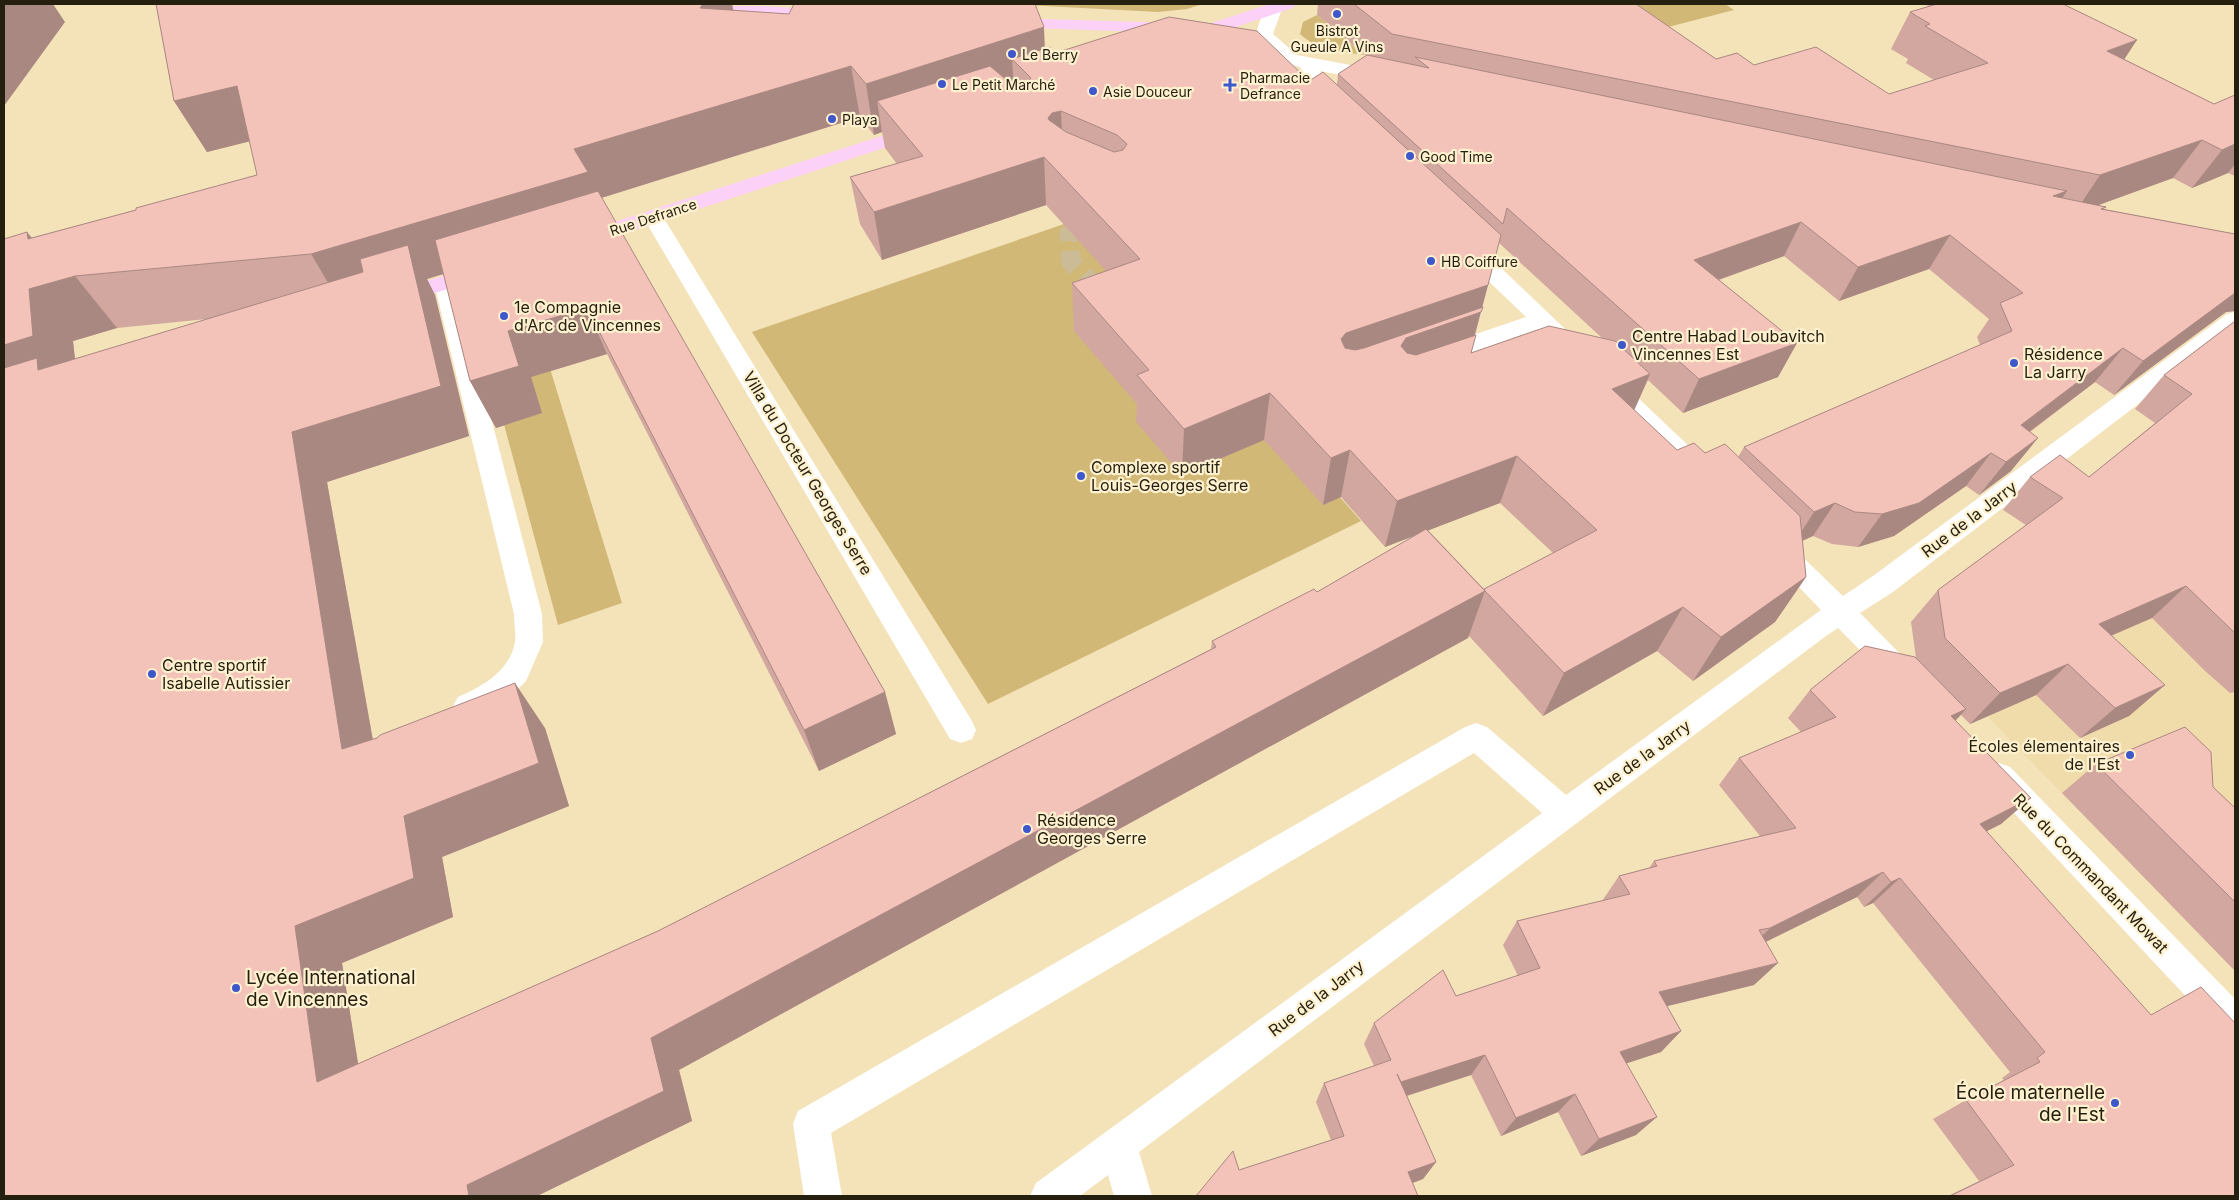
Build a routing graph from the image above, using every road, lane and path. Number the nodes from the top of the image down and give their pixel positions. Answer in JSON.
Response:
{"nodes":[{"id":1,"x":1280,"y":6,"type":"edge"},
{"id":2,"x":764,"y":8,"type":"edge"},
{"id":3,"x":693,"y":10,"type":"edge"},
{"id":4,"x":843,"y":16,"type":"edge"},
{"id":5,"x":983,"y":22,"type":"edge"},
{"id":6,"x":1213,"y":28,"type":"junction"},
{"id":7,"x":1166,"y":45,"type":"edge"},
{"id":8,"x":1298,"y":59,"type":"junction"},
{"id":9,"x":1398,"y":80,"type":"edge"},
{"id":10,"x":938,"y":123,"type":"edge"},
{"id":11,"x":1336,"y":124,"type":"edge"},
{"id":12,"x":653,"y":217,"type":"junction"},
{"id":13,"x":1450,"y":231,"type":"edge"},
{"id":14,"x":569,"y":244,"type":"edge"},
{"id":15,"x":505,"y":264,"type":"edge"},
{"id":16,"x":445,"y":283,"type":"junction"},
{"id":17,"x":380,"y":303,"type":"edge"},
{"id":18,"x":1542,"y":319,"type":"junction"},
{"id":19,"x":2235,"y":319,"type":"edge"},
{"id":20,"x":1561,"y":337,"type":"junction"},
{"id":21,"x":1537,"y":345,"type":"edge"},
{"id":22,"x":1420,"y":362,"type":"edge"},
{"id":23,"x":1717,"y":489,"type":"edge"},
{"id":24,"x":1760,"y":531,"type":"edge"},
{"id":25,"x":1840,"y":610,"type":"junction"},
{"id":26,"x":1924,"y":697,"type":"edge"},
{"id":27,"x":450,"y":714,"type":"edge"},
{"id":28,"x":961,"y":730,"type":"dead end"},
{"id":29,"x":1978,"y":754,"type":"edge"},
{"id":30,"x":1564,"y":814,"type":"junction"},
{"id":31,"x":2235,"y":1024,"type":"edge"},
{"id":32,"x":1118,"y":1145,"type":"junction"},
{"id":33,"x":823,"y":1196,"type":"edge"},
{"id":34,"x":1049,"y":1196,"type":"edge"},
{"id":35,"x":1133,"y":1196,"type":"edge"}],
"edges":[{"from":1,"to":6,"type":"main road"},
{"from":1,"to":8,"type":"street"},
{"from":2,"to":3,"type":"main road"},
{"from":2,"to":4,"type":"main road"},
{"from":5,"to":6,"type":"main road"},
{"from":6,"to":7,"type":"main road"},
{"from":6,"to":8,"type":"street"},
{"from":8,"to":9,"type":"street"},
{"from":8,"to":11,"type":"street"},
{"from":10,"to":12,"type":"main road","name":"Rue Defrance"},
{"from":12,"to":14,"type":"main road","name":"Rue Defrance"},
{"from":12,"to":28,"type":"street","name":"Villa du Docteur Georges Serre"},
{"from":13,"to":18,"type":"street"},
{"from":15,"to":16,"type":"main road"},
{"from":16,"to":17,"type":"main road"},
{"from":16,"to":27,"type":"street"},
{"from":18,"to":20,"type":"street"},
{"from":18,"to":22,"type":"street"},
{"from":19,"to":25,"type":"street","name":"Rue de la Jarry"},
{"from":20,"to":21,"type":"street"},
{"from":20,"to":23,"type":"street"},
{"from":24,"to":25,"type":"street"},
{"from":25,"to":26,"type":"street"},
{"from":25,"to":30,"type":"street","name":"Rue de la Jarry"},
{"from":29,"to":31,"type":"street","name":"Rue du Commandant Mowat"},
{"from":30,"to":32,"type":"street","name":"Rue de la Jarry"},
{"from":30,"to":33,"type":"street"},
{"from":32,"to":34,"type":"street","name":"Rue de la Jarry"},
{"from":32,"to":35,"type":"street"}]}
